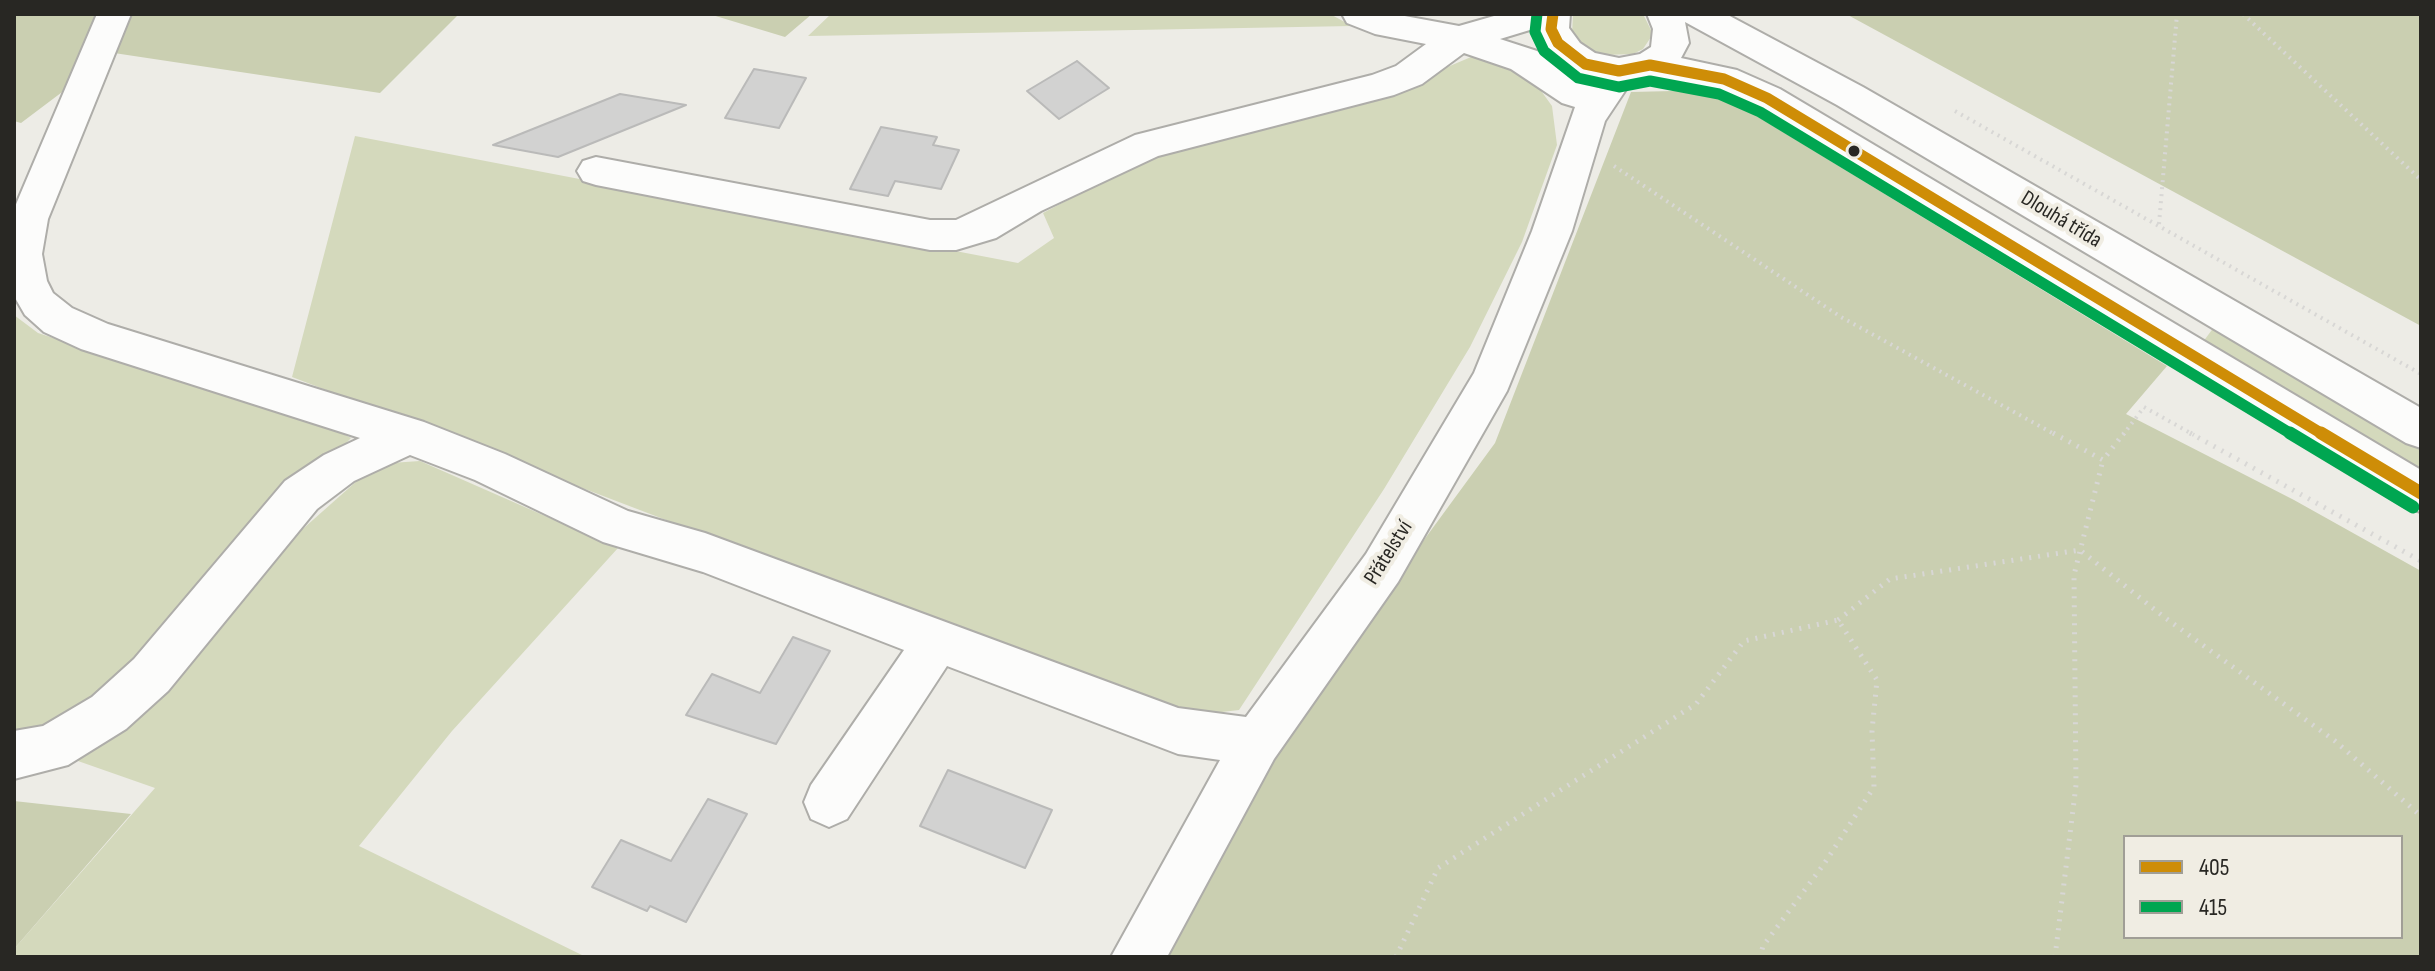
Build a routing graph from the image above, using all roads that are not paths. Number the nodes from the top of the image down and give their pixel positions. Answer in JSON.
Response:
{"nodes":[{"id":1,"x":114,"y":14,"type":"edge"},
{"id":2,"x":1359,"y":14,"type":"edge"},
{"id":3,"x":1544,"y":14,"type":"edge"},
{"id":4,"x":1553,"y":14,"type":"edge"},
{"id":5,"x":1664,"y":14,"type":"edge"},
{"id":6,"x":1698,"y":14,"type":"edge"},
{"id":7,"x":1459,"y":38,"type":"junction"},
{"id":8,"x":1635,"y":68,"type":"junction"},
{"id":9,"x":1576,"y":82,"type":"junction"},
{"id":10,"x":596,"y":171,"type":"dead end"},
{"id":11,"x":2421,"y":430,"type":"edge"},
{"id":12,"x":409,"y":435,"type":"junction"},
{"id":13,"x":2421,"y":493,"type":"edge"},
{"id":14,"x":937,"y":641,"type":"junction"},
{"id":15,"x":1257,"y":742,"type":"junction"},
{"id":16,"x":14,"y":755,"type":"edge"},
{"id":17,"x":829,"y":802,"type":"dead end"},
{"id":18,"x":1138,"y":957,"type":"edge"}],
"edges":[{"from":1,"to":12,"type":"street"},
{"from":2,"to":7,"type":"street"},
{"from":3,"to":7,"type":"street"},
{"from":4,"to":9,"type":"street"},
{"from":5,"to":8,"type":"street","name":"Přátelství"},
{"from":6,"to":11,"type":"street","name":"Dlouhá třída"},
{"from":7,"to":9,"type":"street"},
{"from":7,"to":10,"type":"street"},
{"from":8,"to":9,"type":"street"},
{"from":8,"to":9,"type":"street","name":"Přátelství"},
{"from":8,"to":13,"type":"street"},
{"from":9,"to":15,"type":"street","name":"Přátelství"},
{"from":12,"to":14,"type":"street"},
{"from":12,"to":16,"type":"street"},
{"from":14,"to":15,"type":"street"},
{"from":14,"to":17,"type":"street"},
{"from":15,"to":18,"type":"street","name":"Přátelství"}]}
